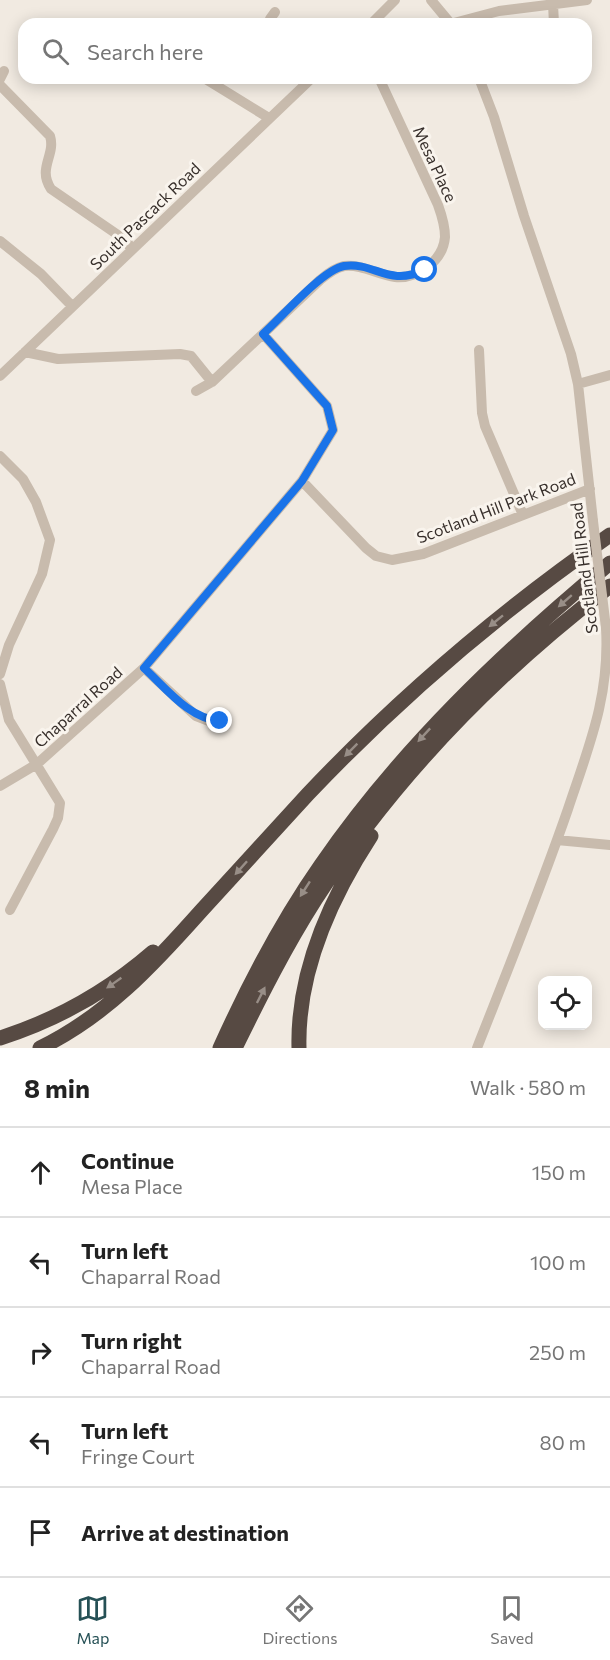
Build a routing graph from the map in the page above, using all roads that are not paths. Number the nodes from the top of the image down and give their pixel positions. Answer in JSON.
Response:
{"nodes":[{"id":1,"x":395,"y":0,"type":"edge"},
{"id":2,"x":432,"y":0,"type":"edge"},
{"id":3,"x":587,"y":0,"type":"edge"},
{"id":4,"x":553,"y":4,"type":"junction"},
{"id":5,"x":275,"y":12,"type":"dead end"},
{"id":6,"x":271,"y":18,"type":"edge"},
{"id":7,"x":377,"y":18,"type":"edge"},
{"id":8,"x":446,"y":18,"type":"edge"},
{"id":9,"x":473,"y":18,"type":"edge"},
{"id":10,"x":554,"y":18,"type":"edge"},
{"id":11,"x":214,"y":84,"type":"edge"},
{"id":12,"x":306,"y":84,"type":"edge"},
{"id":13,"x":382,"y":84,"type":"edge"},
{"id":14,"x":481,"y":84,"type":"edge"},
{"id":15,"x":0,"y":85,"type":"edge"},
{"id":16,"x":269,"y":118,"type":"junction"},
{"id":17,"x":0,"y":241,"type":"edge"},
{"id":18,"x":131,"y":250,"type":"junction"},
{"id":19,"x":72,"y":306,"type":"junction"},
{"id":20,"x":263,"y":334,"type":"junction"},
{"id":21,"x":479,"y":350,"type":"dead end"},
{"id":22,"x":25,"y":352,"type":"junction"},
{"id":23,"x":610,"y":375,"type":"edge"},
{"id":24,"x":0,"y":376,"type":"edge"},
{"id":25,"x":212,"y":382,"type":"junction"},
{"id":26,"x":578,"y":384,"type":"junction"},
{"id":27,"x":196,"y":391,"type":"dead end"},
{"id":28,"x":0,"y":456,"type":"edge"},
{"id":29,"x":302,"y":481,"type":"junction"},
{"id":30,"x":590,"y":489,"type":"junction"},
{"id":31,"x":523,"y":515,"type":"junction"},
{"id":32,"x":610,"y":535,"type":"edge"},
{"id":33,"x":610,"y":563,"type":"edge"},
{"id":34,"x":610,"y":586,"type":"edge"},
{"id":35,"x":144,"y":668,"type":"junction"},
{"id":36,"x":0,"y":674,"type":"edge"},
{"id":37,"x":0,"y":684,"type":"edge"},
{"id":38,"x":465,"y":712,"type":"junction"},
{"id":39,"x":223,"y":722,"type":"dead end"},
{"id":40,"x":37,"y":764,"type":"junction"},
{"id":41,"x":0,"y":786,"type":"edge"},
{"id":42,"x":557,"y":840,"type":"junction"},
{"id":43,"x":610,"y":845,"type":"edge"},
{"id":44,"x":207,"y":905,"type":"junction"},
{"id":45,"x":10,"y":910,"type":"dead end"},
{"id":46,"x":0,"y":1038,"type":"edge"},
{"id":47,"x":40,"y":1048,"type":"edge"},
{"id":48,"x":220,"y":1048,"type":"edge"},
{"id":49,"x":236,"y":1048,"type":"edge"},
{"id":50,"x":299,"y":1048,"type":"edge"},
{"id":51,"x":477,"y":1048,"type":"edge"}],
"edges":[{"from":1,"to":7,"type":"street"},
{"from":2,"to":8,"type":"street"},
{"from":3,"to":4,"type":"street"},
{"from":4,"to":9,"type":"street"},
{"from":4,"to":10,"type":"street"},
{"from":5,"to":6,"type":"street"},
{"from":11,"to":16,"type":"street"},
{"from":12,"to":16,"type":"street","name":"South Pascack Road"},
{"from":13,"to":20,"type":"street","name":"Mesa Place"},
{"from":14,"to":26,"type":"street","name":"Scotland Hill Road"},
{"from":15,"to":18,"type":"street"},
{"from":16,"to":18,"type":"street","name":"South Pascack Road"},
{"from":17,"to":19,"type":"street"},
{"from":18,"to":19,"type":"street","name":"South Pascack Road"},
{"from":19,"to":22,"type":"street","name":"South Pascack Road"},
{"from":20,"to":25,"type":"street","name":"Mesa Place"},
{"from":20,"to":29,"type":"street","name":"Chaparral Road"},
{"from":21,"to":31,"type":"street"},
{"from":22,"to":24,"type":"street","name":"South Pascack Road"},
{"from":22,"to":25,"type":"street"},
{"from":23,"to":26,"type":"street"},
{"from":25,"to":27,"type":"street","name":"Mesa Place"},
{"from":26,"to":30,"type":"street","name":"Scotland Hill Road"},
{"from":28,"to":36,"type":"street"},
{"from":29,"to":31,"type":"street","name":"Scotland Hill Park Road"},
{"from":29,"to":35,"type":"street","name":"Chaparral Road"},
{"from":30,"to":31,"type":"street","name":"Scotland Hill Park Road"},
{"from":30,"to":42,"type":"street","name":"Scotland Hill Road","bridge":true},
{"from":32,"to":44,"type":"highway","one_way":true},
{"from":33,"to":48,"type":"highway","one_way":true},
{"from":34,"to":38,"type":"highway"},
{"from":35,"to":39,"type":"street"},
{"from":35,"to":40,"type":"street","name":"Chaparral Road"},
{"from":37,"to":40,"type":"street"},
{"from":49,"to":38,"type":"highway","one_way":true},
{"from":38,"to":50,"type":"highway"},
{"from":40,"to":41,"type":"street","name":"Chaparral Road"},
{"from":40,"to":45,"type":"street"},
{"from":42,"to":43,"type":"street"},
{"from":42,"to":51,"type":"street","name":"Scotland Hill Road"},
{"from":44,"to":46,"type":"highway","one_way":true},
{"from":44,"to":47,"type":"highway"}]}
